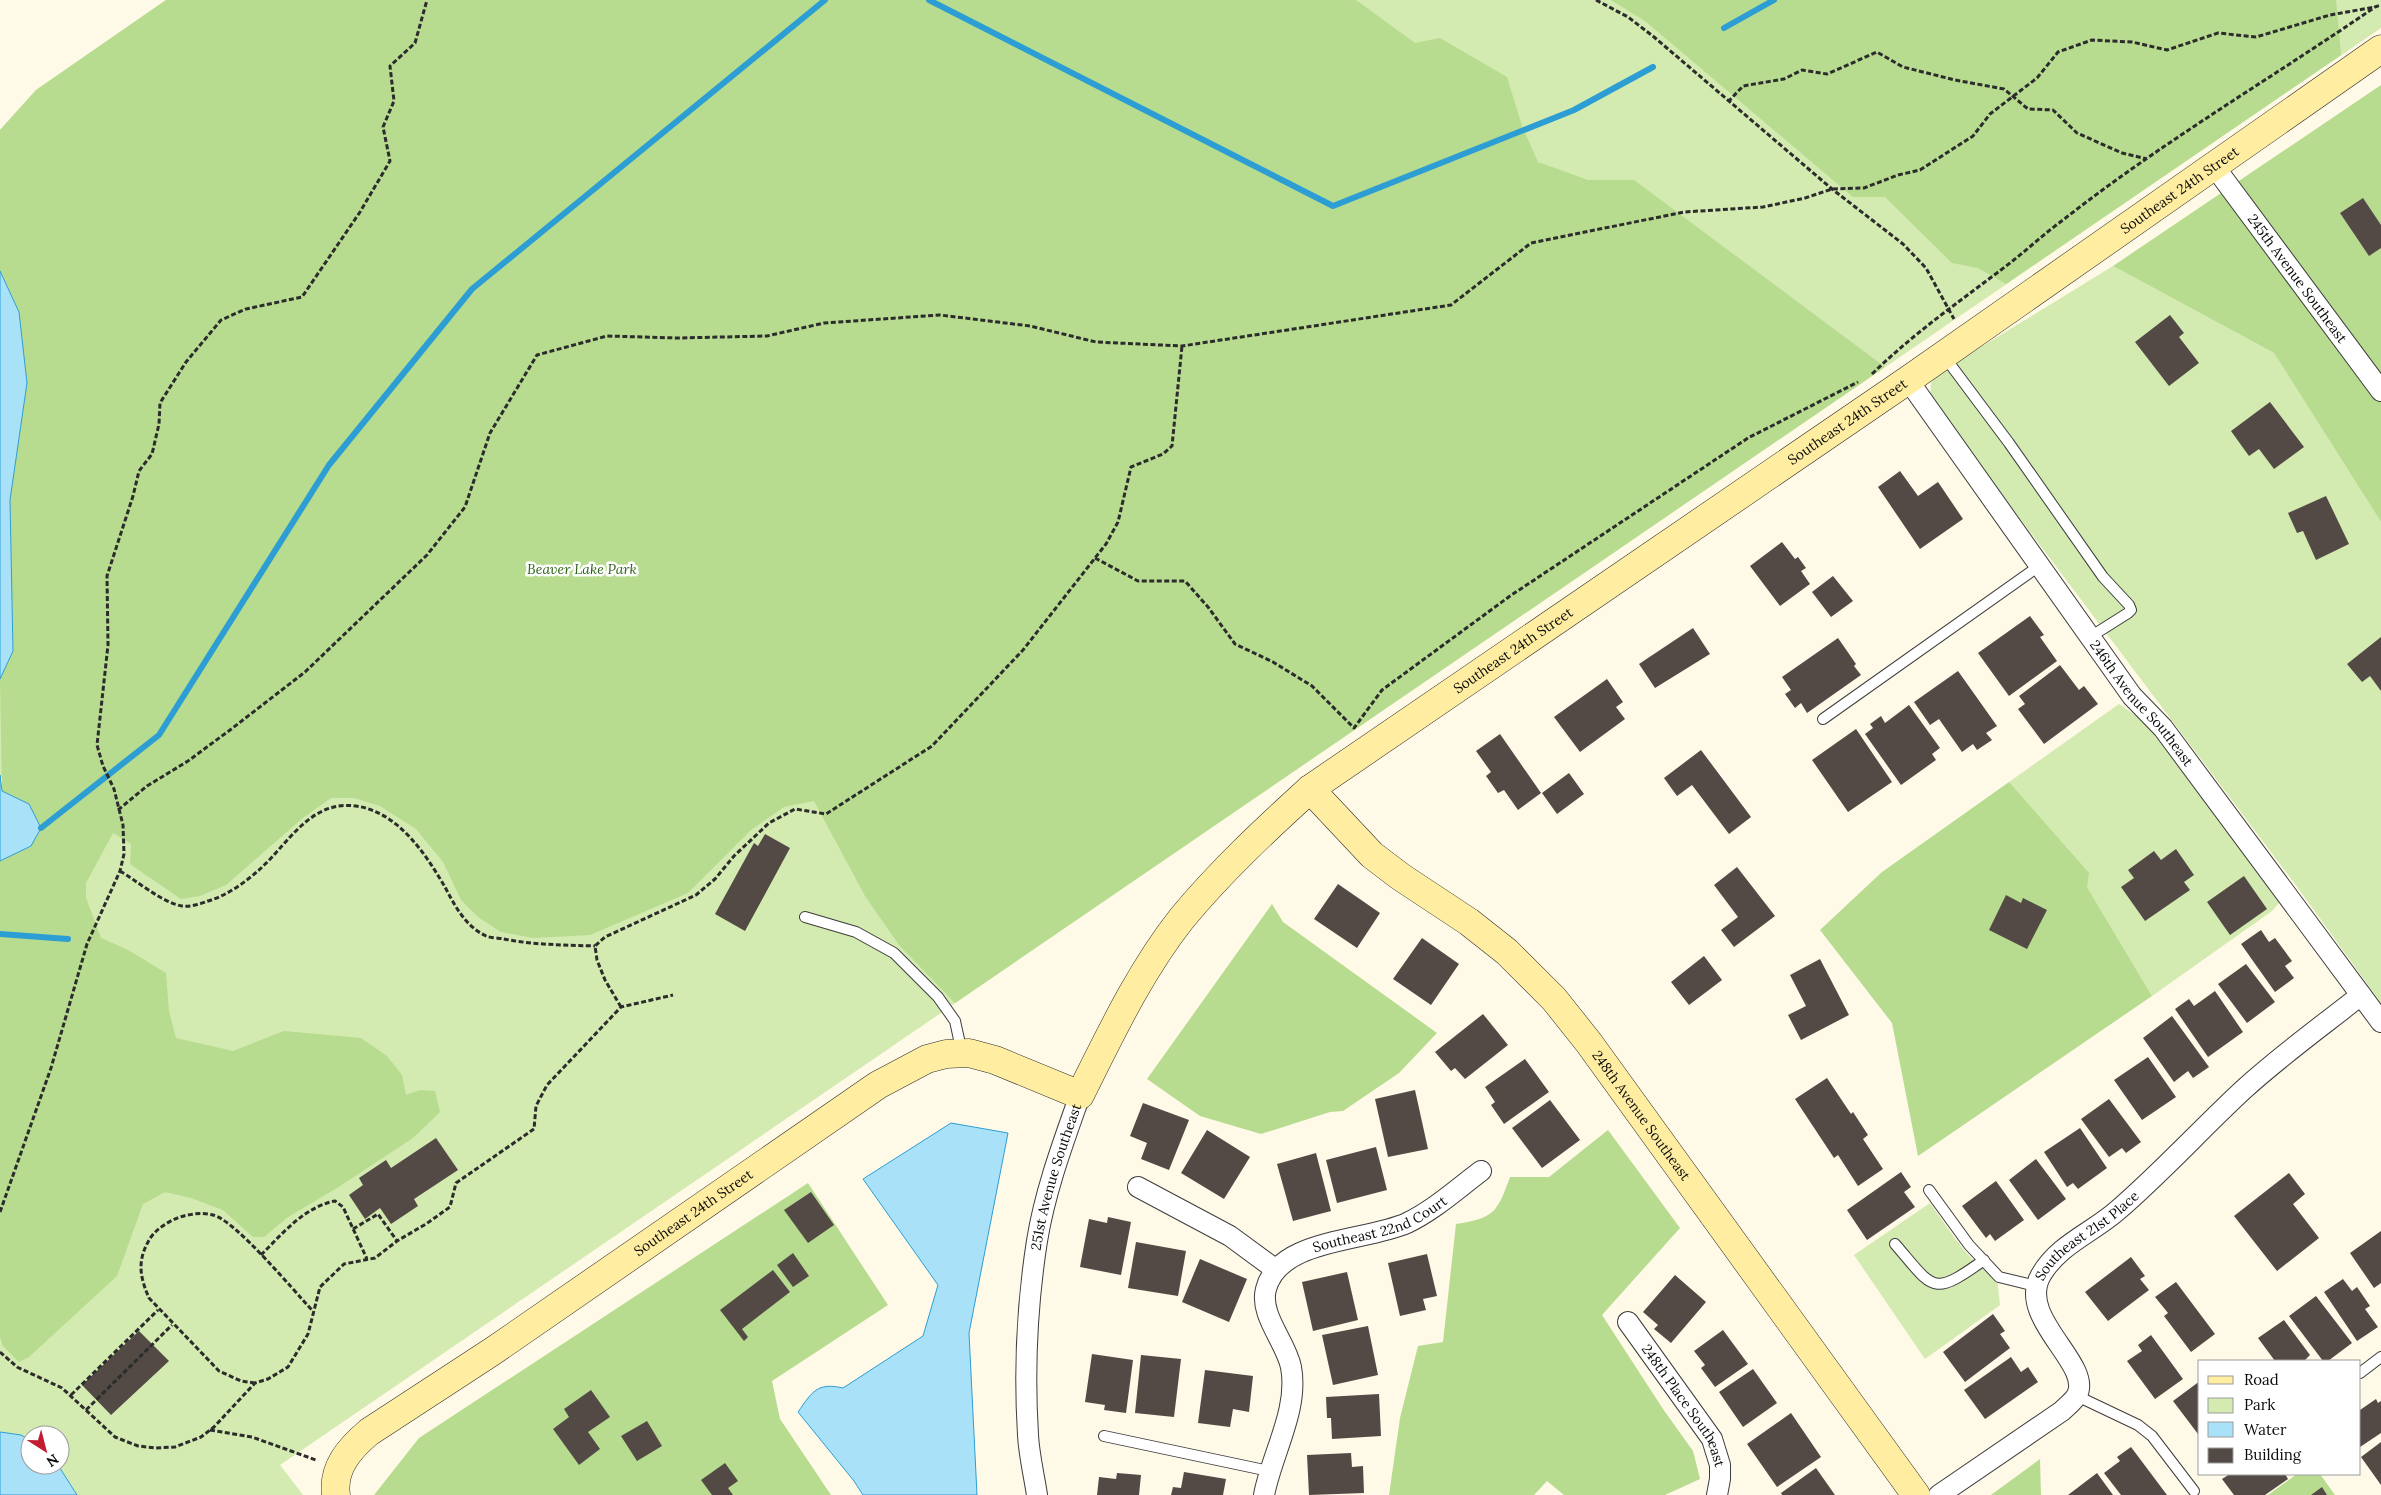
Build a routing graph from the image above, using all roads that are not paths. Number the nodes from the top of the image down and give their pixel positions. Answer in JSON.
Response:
{"nodes":[{"id":1,"x":2381,"y":49,"type":"edge"},
{"id":2,"x":2214,"y":166,"type":"junction"},
{"id":3,"x":1943,"y":355,"type":"junction"},
{"id":4,"x":1908,"y":380,"type":"junction"},
{"id":5,"x":2381,"y":391,"type":"edge"},
{"id":6,"x":2039,"y":566,"type":"junction"},
{"id":7,"x":2090,"y":637,"type":"junction"},
{"id":8,"x":1823,"y":719,"type":"dead end"},
{"id":9,"x":1310,"y":789,"type":"junction"},
{"id":10,"x":805,"y":917,"type":"dead end"},
{"id":11,"x":2362,"y":995,"type":"junction"},
{"id":12,"x":2381,"y":1022,"type":"edge"},
{"id":13,"x":962,"y":1054,"type":"junction"},
{"id":14,"x":1080,"y":1095,"type":"junction"},
{"id":15,"x":1481,"y":1171,"type":"dead end"},
{"id":16,"x":1138,"y":1187,"type":"dead end"},
{"id":17,"x":1929,"y":1190,"type":"dead end"},
{"id":18,"x":1895,"y":1244,"type":"dead end"},
{"id":19,"x":1984,"y":1260,"type":"junction"},
{"id":20,"x":1275,"y":1269,"type":"junction"},
{"id":21,"x":2036,"y":1286,"type":"junction"},
{"id":22,"x":1628,"y":1322,"type":"dead end"},
{"id":23,"x":2381,"y":1357,"type":"edge"},
{"id":24,"x":2361,"y":1372,"type":"edge"},
{"id":25,"x":2077,"y":1396,"type":"junction"},
{"id":26,"x":1104,"y":1436,"type":"dead end"},
{"id":27,"x":1269,"y":1471,"type":"junction"},
{"id":28,"x":336,"y":1483,"type":"edge"},
{"id":29,"x":2194,"y":1491,"type":"dead end"},
{"id":30,"x":1037,"y":1495,"type":"edge"},
{"id":31,"x":1264,"y":1495,"type":"edge"},
{"id":32,"x":1717,"y":1495,"type":"edge"},
{"id":33,"x":1916,"y":1495,"type":"edge"},
{"id":34,"x":1939,"y":1495,"type":"edge"}],
"edges":[{"from":1,"to":2,"type":"street","name":"Southeast 24th Street"},
{"from":2,"to":3,"type":"street","name":"Southeast 24th Street"},
{"from":2,"to":5,"type":"street","name":"245th Avenue Southeast"},
{"from":3,"to":4,"type":"street","name":"Southeast 24th Street"},
{"from":3,"to":7,"type":"lane"},
{"from":4,"to":6,"type":"street","name":"246th Avenue Southeast"},
{"from":4,"to":9,"type":"street","name":"Southeast 24th Street"},
{"from":6,"to":7,"type":"street","name":"246th Avenue Southeast"},
{"from":6,"to":8,"type":"lane"},
{"from":7,"to":11,"type":"street","name":"246th Avenue Southeast"},
{"from":9,"to":14,"type":"street","name":"251st Avenue Southeast"},
{"from":9,"to":33,"type":"street","name":"248th Avenue Southeast"},
{"from":10,"to":13,"type":"lane"},
{"from":11,"to":12,"type":"street","name":"246th Avenue Southeast"},
{"from":11,"to":21,"type":"street","name":"Southeast 21st Place"},
{"from":13,"to":14,"type":"street","name":"Southeast 24th Street"},
{"from":13,"to":28,"type":"street","name":"Southeast 24th Street"},
{"from":14,"to":30,"type":"street","name":"251st Avenue Southeast"},
{"from":15,"to":20,"type":"street","name":"Southeast 22nd Court"},
{"from":16,"to":20,"type":"street"},
{"from":17,"to":19,"type":"lane"},
{"from":18,"to":19,"type":"lane"},
{"from":19,"to":21,"type":"lane"},
{"from":20,"to":27,"type":"street"},
{"from":21,"to":25,"type":"street","name":"Southeast 21st Place"},
{"from":22,"to":32,"type":"street","name":"248th Place Southeast"},
{"from":23,"to":24,"type":"lane"},
{"from":25,"to":29,"type":"lane"},
{"from":25,"to":34,"type":"street"},
{"from":26,"to":27,"type":"lane"},
{"from":27,"to":31,"type":"street"}]}
